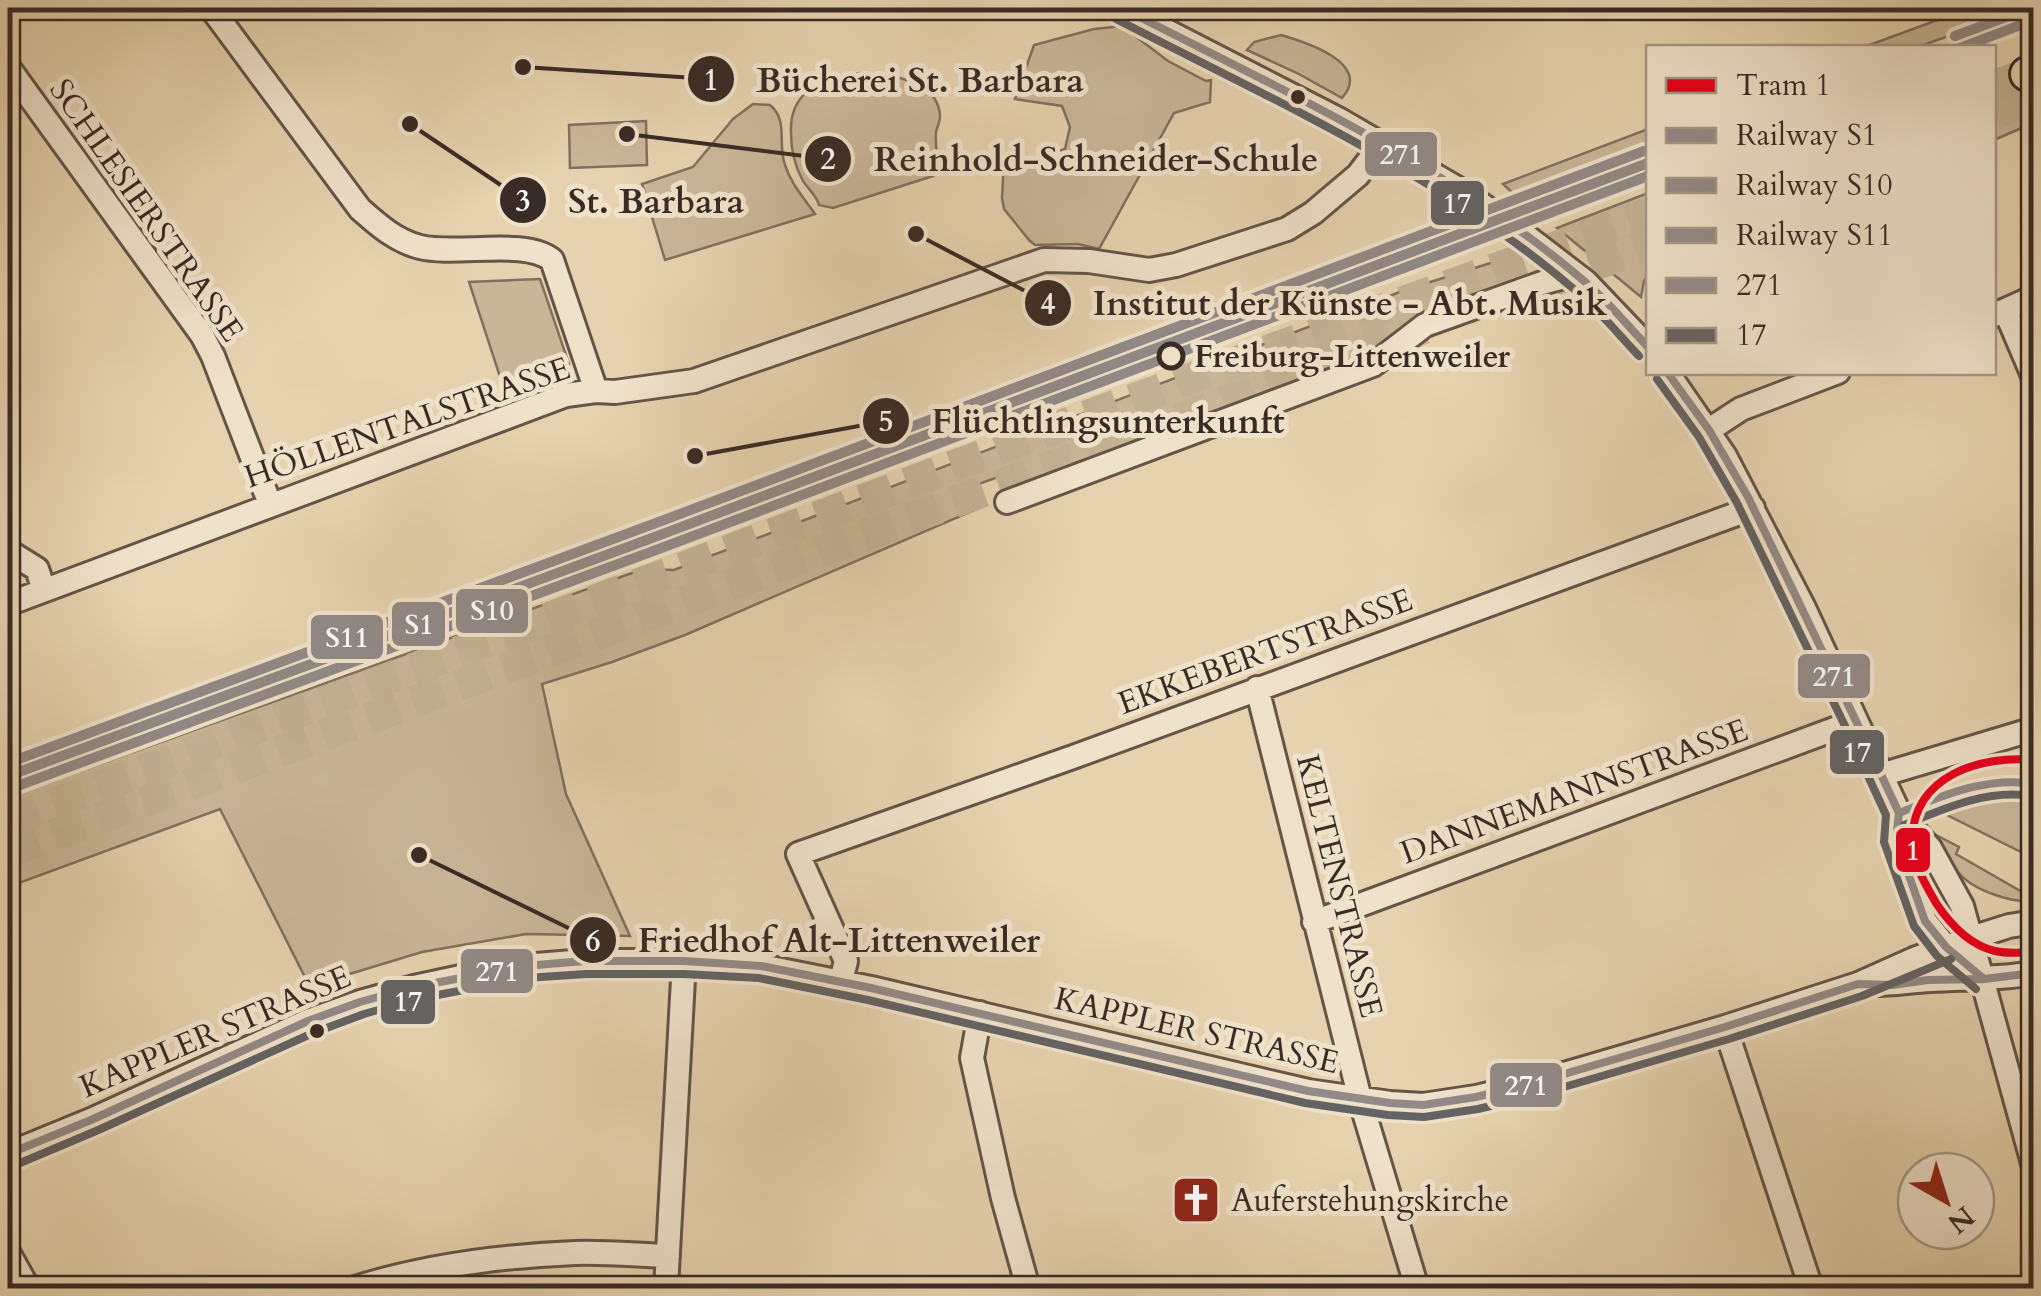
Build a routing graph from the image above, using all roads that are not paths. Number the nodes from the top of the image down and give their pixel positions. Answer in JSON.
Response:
{"nodes":[{"id":1,"x":210,"y":8,"type":"edge"},
{"id":2,"x":1122,"y":8,"type":"edge"},
{"id":3,"x":8,"y":67,"type":"edge"},
{"id":4,"x":1382,"y":142,"type":"junction"},
{"id":5,"x":1575,"y":274,"type":"junction"},
{"id":6,"x":2032,"y":298,"type":"edge"},
{"id":7,"x":2000,"y":312,"type":"edge"},
{"id":8,"x":1646,"y":345,"type":"edge"},
{"id":9,"x":1669,"y":375,"type":"edge"},
{"id":10,"x":1830,"y":375,"type":"edge"},
{"id":11,"x":2034,"y":378,"type":"edge"},
{"id":12,"x":596,"y":391,"type":"junction"},
{"id":13,"x":1709,"y":430,"type":"junction"},
{"id":14,"x":1007,"y":502,"type":"dead end"},
{"id":15,"x":270,"y":504,"type":"junction"},
{"id":16,"x":1754,"y":508,"type":"junction"},
{"id":17,"x":8,"y":551,"type":"edge"},
{"id":18,"x":44,"y":590,"type":"junction"},
{"id":19,"x":8,"y":604,"type":"edge"},
{"id":20,"x":1257,"y":688,"type":"junction"},
{"id":21,"x":1856,"y":721,"type":"junction"},
{"id":22,"x":2034,"y":729,"type":"edge"},
{"id":23,"x":1881,"y":775,"type":"junction"},
{"id":24,"x":1899,"y":813,"type":"junction"},
{"id":25,"x":1314,"y":922,"type":"junction"},
{"id":26,"x":2034,"y":922,"type":"edge"},
{"id":27,"x":1972,"y":938,"type":"junction"},
{"id":28,"x":1946,"y":947,"type":"junction"},
{"id":29,"x":684,"y":961,"type":"junction"},
{"id":30,"x":2034,"y":973,"type":"edge"},
{"id":31,"x":1984,"y":979,"type":"junction"},
{"id":32,"x":841,"y":981,"type":"junction"},
{"id":33,"x":1858,"y":984,"type":"junction"},
{"id":34,"x":980,"y":1014,"type":"junction"},
{"id":35,"x":1725,"y":1028,"type":"junction"},
{"id":36,"x":1360,"y":1099,"type":"junction"},
{"id":37,"x":8,"y":1154,"type":"edge"},
{"id":38,"x":2034,"y":1167,"type":"edge"},
{"id":39,"x":8,"y":1252,"type":"edge"},
{"id":40,"x":668,"y":1256,"type":"junction"},
{"id":41,"x":28,"y":1288,"type":"edge"},
{"id":42,"x":355,"y":1288,"type":"edge"},
{"id":43,"x":666,"y":1288,"type":"edge"},
{"id":44,"x":1028,"y":1288,"type":"edge"},
{"id":45,"x":1416,"y":1288,"type":"edge"},
{"id":46,"x":1811,"y":1288,"type":"edge"}],
"edges":[{"from":1,"to":12,"type":"street"},
{"from":2,"to":4,"type":"street"},
{"from":3,"to":15,"type":"street","name":"SCHLESIERSTRASSE"},
{"from":4,"to":5,"type":"street"},
{"from":4,"to":12,"type":"street","name":"HÖLLENTALSTRASSE"},
{"from":5,"to":8,"type":"street"},
{"from":5,"to":14,"type":"street"},
{"from":6,"to":7,"type":"street"},
{"from":7,"to":11,"type":"street"},
{"from":9,"to":13,"type":"street"},
{"from":10,"to":13,"type":"street"},
{"from":12,"to":15,"type":"street","name":"HÖLLENTALSTRASSE"},
{"from":13,"to":16,"type":"street"},
{"from":15,"to":18,"type":"street","name":"HÖLLENTALSTRASSE"},
{"from":16,"to":20,"type":"street","name":"EKKEBERTSTRASSE"},
{"from":16,"to":21,"type":"street"},
{"from":17,"to":18,"type":"street"},
{"from":18,"to":19,"type":"street","name":"HÖLLENTALSTRASSE"},
{"from":20,"to":25,"type":"street","name":"KELTENSTRASSE"},
{"from":20,"to":32,"type":"street","name":"EKKEBERTSTRASSE"},
{"from":21,"to":23,"type":"street"},
{"from":21,"to":25,"type":"street","name":"DANNEMANNSTRASSE"},
{"from":22,"to":23,"type":"street"},
{"from":23,"to":24,"type":"street"},
{"from":24,"to":27,"type":"street"},
{"from":24,"to":28,"type":"street"},
{"from":25,"to":36,"type":"street","name":"KELTENSTRASSE"},
{"from":26,"to":27,"type":"street","name":"KAPPLER STRASSE"},
{"from":27,"to":28,"type":"street","name":"KAPPLER STRASSE"},
{"from":27,"to":31,"type":"street"},
{"from":28,"to":31,"type":"street"},
{"from":28,"to":33,"type":"street","name":"KAPPLER STRASSE"},
{"from":29,"to":32,"type":"street","name":"KAPPLER STRASSE"},
{"from":29,"to":37,"type":"street","name":"KAPPLER STRASSE"},
{"from":29,"to":40,"type":"street"},
{"from":30,"to":31,"type":"street","name":"KAPPLER STRASSE"},
{"from":31,"to":33,"type":"street","name":"KAPPLER STRASSE"},
{"from":31,"to":38,"type":"street"},
{"from":32,"to":34,"type":"street","name":"KAPPLER STRASSE"},
{"from":33,"to":35,"type":"street","name":"KAPPLER STRASSE"},
{"from":34,"to":36,"type":"street","name":"KAPPLER STRASSE"},
{"from":34,"to":44,"type":"street"},
{"from":35,"to":36,"type":"street","name":"KAPPLER STRASSE"},
{"from":35,"to":46,"type":"street"},
{"from":36,"to":45,"type":"street","name":"KELTENSTRASSE"},
{"from":39,"to":41,"type":"street"},
{"from":40,"to":42,"type":"street"},
{"from":40,"to":43,"type":"street"}]}
